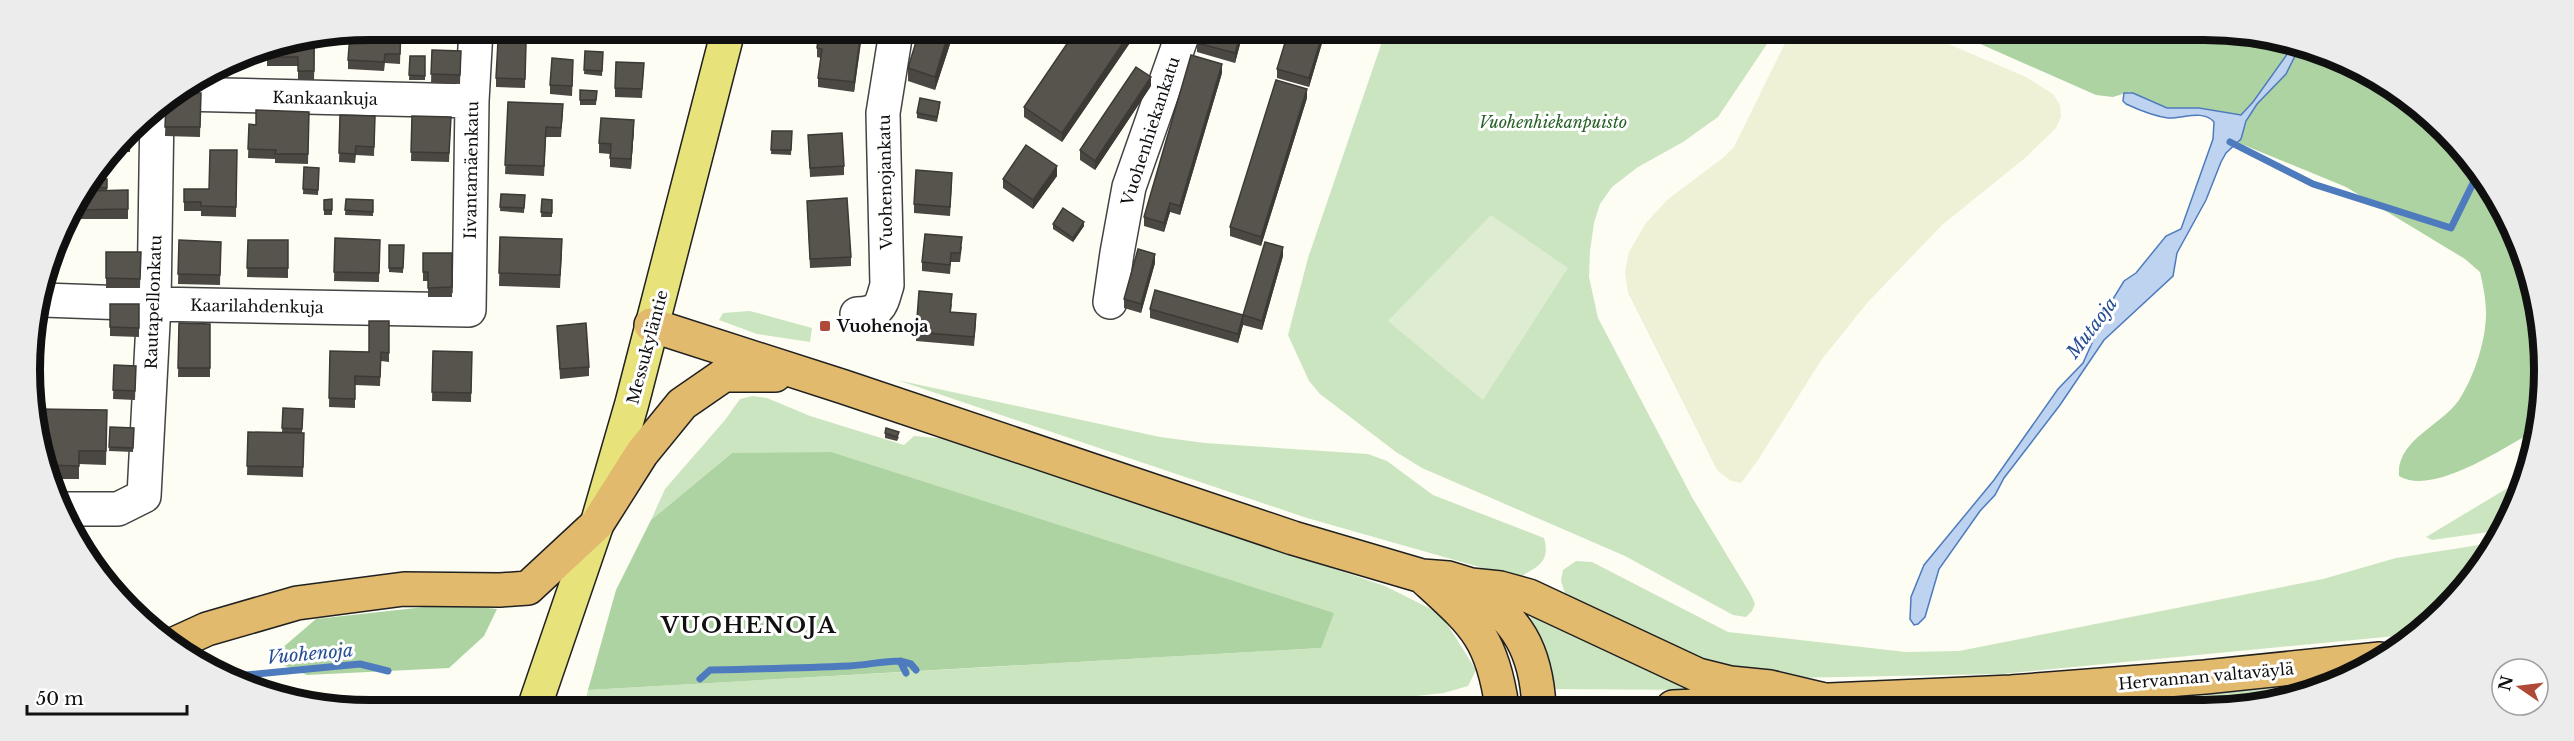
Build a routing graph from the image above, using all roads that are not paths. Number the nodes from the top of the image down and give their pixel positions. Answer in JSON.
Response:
{"nodes":[{"id":1,"x":475,"y":40,"type":"edge"},
{"id":2,"x":726,"y":40,"type":"edge"},
{"id":3,"x":895,"y":40,"type":"edge"},
{"id":4,"x":1181,"y":40,"type":"edge"},
{"id":5,"x":190,"y":94,"type":"edge"},
{"id":6,"x":472,"y":101,"type":"junction"},
{"id":7,"x":157,"y":119,"type":"edge"},
{"id":8,"x":48,"y":300,"type":"edge"},
{"id":9,"x":1110,"y":302,"type":"dead end"},
{"id":10,"x":154,"y":304,"type":"junction"},
{"id":11,"x":470,"y":310,"type":"joint"},
{"id":12,"x":857,"y":314,"type":"dead end"},
{"id":13,"x":651,"y":325,"type":"junction"},
{"id":14,"x":810,"y":375,"type":"junction"},
{"id":15,"x":72,"y":509,"type":"edge"},
{"id":16,"x":597,"y":524,"type":"junction"},
{"id":17,"x":1422,"y":576,"type":"junction"},
{"id":18,"x":1471,"y":585,"type":"junction"},
{"id":19,"x":181,"y":641,"type":"edge"},
{"id":20,"x":2358,"y":661,"type":"edge"},
{"id":21,"x":538,"y":700,"type":"edge"},
{"id":22,"x":1501,"y":700,"type":"edge"},
{"id":23,"x":1538,"y":700,"type":"edge"},
{"id":24,"x":1829,"y":700,"type":"joint"}],
"edges":[{"from":1,"to":6,"type":"street","name":"Iivantamäenkatu"},
{"from":2,"to":13,"type":"main road","name":"Messukyläntie"},
{"from":3,"to":12,"type":"street","name":"Vuohenojankatu"},
{"from":4,"to":9,"type":"street","name":"Vuohenhiekankatu"},
{"from":5,"to":6,"type":"street","name":"Kankaankuja"},
{"from":6,"to":11,"type":"street","name":"Iivantamäenkatu"},
{"from":7,"to":10,"type":"street","name":"Rautapellonkatu"},
{"from":8,"to":10,"type":"street","name":"Kaarilahdenkuja"},
{"from":10,"to":11,"type":"street","name":"Kaarilahdenkuja"},
{"from":10,"to":15,"type":"street","name":"Rautapellonkatu"},
{"from":13,"to":14,"type":"highway"},
{"from":13,"to":16,"type":"main road","name":"Messukyläntie"},
{"from":14,"to":16,"type":"highway"},
{"from":14,"to":17,"type":"highway"},
{"from":16,"to":19,"type":"highway"},
{"from":16,"to":21,"type":"main road","name":"Messukyläntie"},
{"from":17,"to":18,"type":"highway"},
{"from":17,"to":22,"type":"highway"},
{"from":18,"to":23,"type":"highway"},
{"from":18,"to":24,"type":"highway"},
{"from":20,"to":24,"type":"highway","name":"Hervannan valtaväylä"}]}
